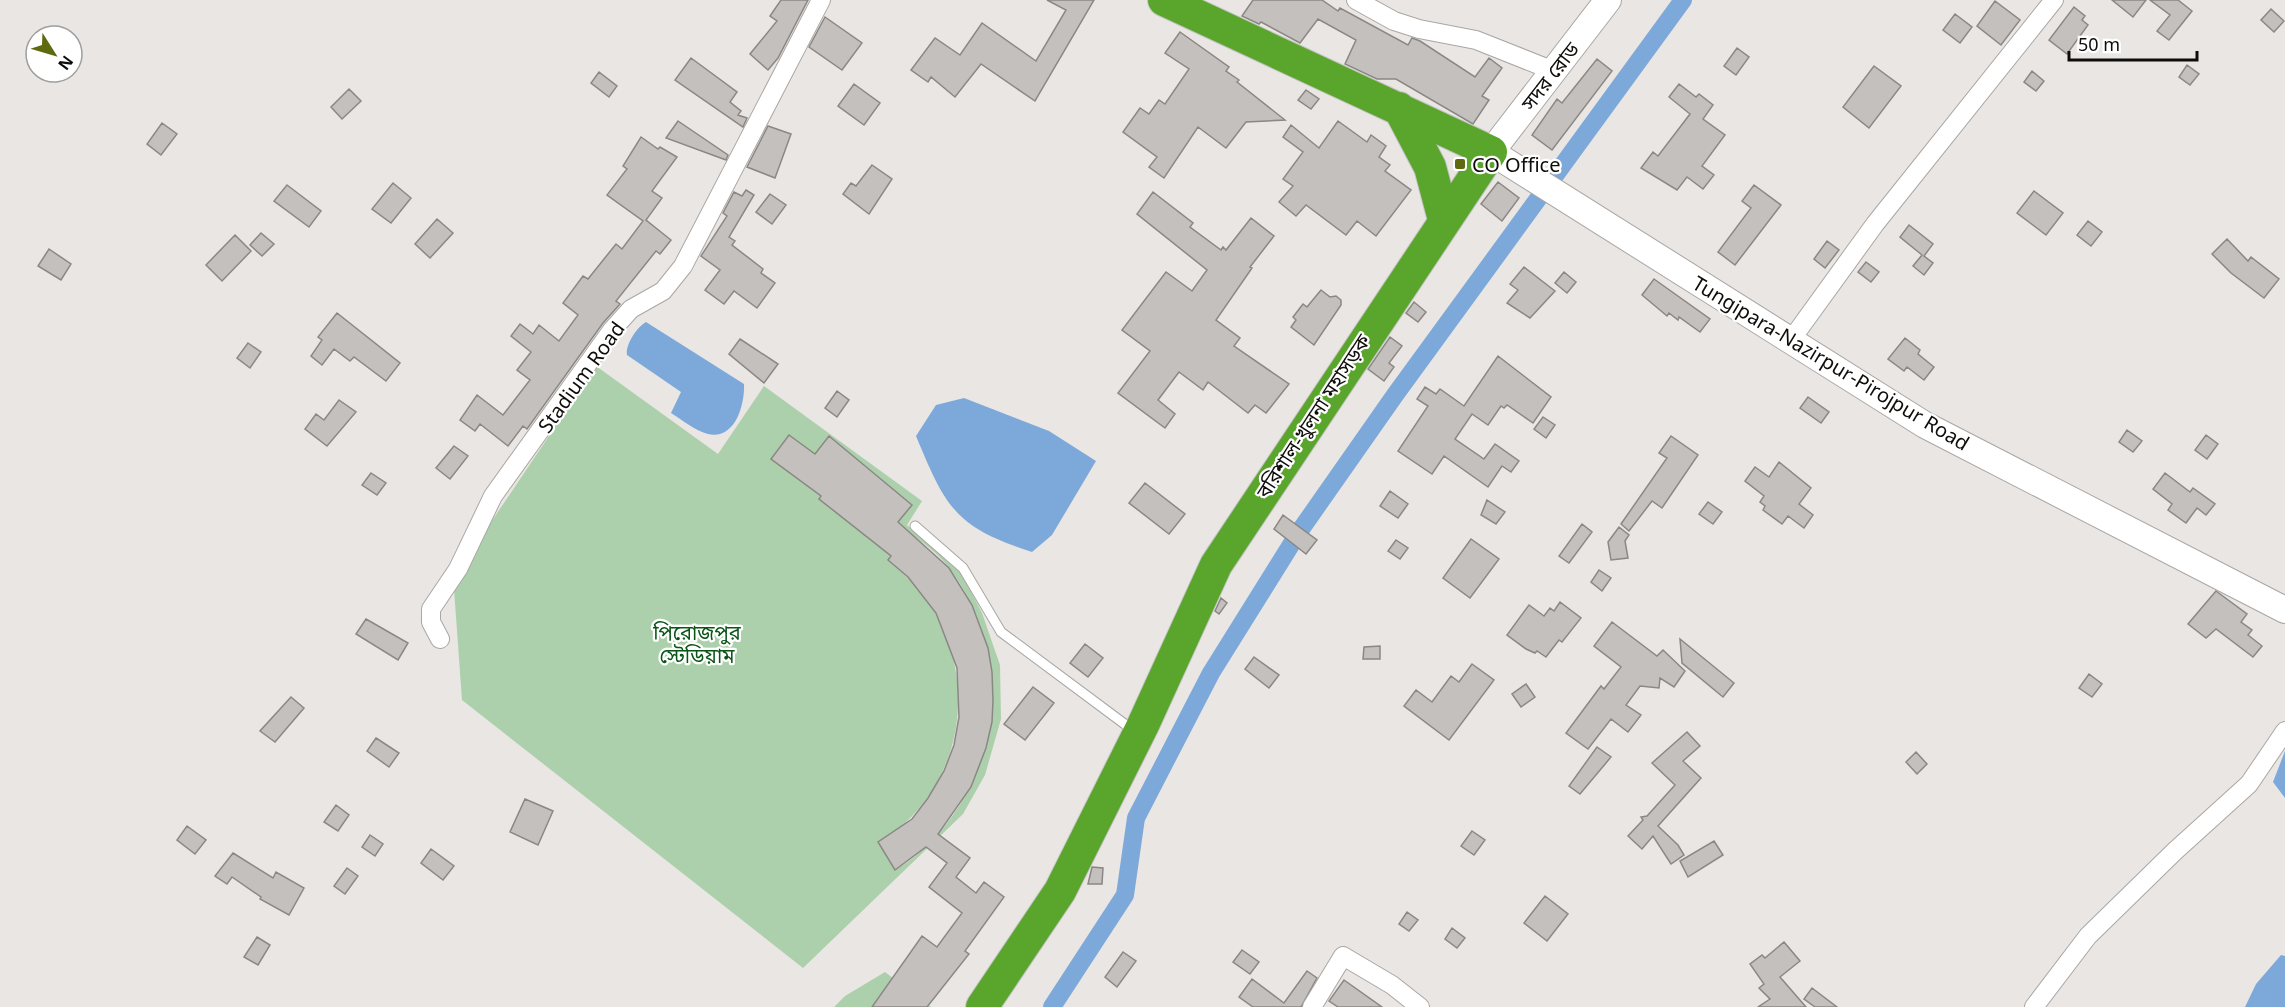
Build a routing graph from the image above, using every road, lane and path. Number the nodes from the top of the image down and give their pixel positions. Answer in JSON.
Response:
{"nodes":[{"id":1,"x":821,"y":0,"type":"edge"},
{"id":2,"x":1164,"y":0,"type":"edge"},
{"id":3,"x":1356,"y":0,"type":"edge"},
{"id":4,"x":1608,"y":0,"type":"edge"},
{"id":5,"x":2055,"y":0,"type":"edge"},
{"id":6,"x":1554,"y":71,"type":"junction"},
{"id":7,"x":1399,"y":108,"type":"junction"},
{"id":8,"x":1491,"y":152,"type":"junction"},
{"id":9,"x":1444,"y":220,"type":"junction"},
{"id":10,"x":1791,"y":340,"type":"junction"},
{"id":11,"x":915,"y":526,"type":"dead end"},
{"id":12,"x":2285,"y":610,"type":"edge"},
{"id":13,"x":440,"y":639,"type":"dead end"},
{"id":14,"x":2285,"y":731,"type":"edge"},
{"id":15,"x":1139,"y":734,"type":"junction"},
{"id":16,"x":982,"y":1007,"type":"edge"},
{"id":17,"x":1312,"y":1007,"type":"edge"},
{"id":18,"x":1420,"y":1007,"type":"edge"},
{"id":19,"x":2034,"y":1007,"type":"edge"}],
"edges":[{"from":1,"to":13,"type":"street","name":"Stadium Road"},
{"from":2,"to":7,"type":"highway"},
{"from":3,"to":6,"type":"street"},
{"from":4,"to":6,"type":"main road","name":"সদর রোড"},
{"from":5,"to":10,"type":"street"},
{"from":6,"to":8,"type":"main road","name":"সদর রোড"},
{"from":7,"to":8,"type":"highway"},
{"from":7,"to":9,"type":"highway"},
{"from":8,"to":9,"type":"highway","name":"বরিশাল-খুলনা মহাসড়ক"},
{"from":8,"to":10,"type":"main road","name":"Tungipara-Nazirpur-Pirojpur Road"},
{"from":9,"to":15,"type":"highway","name":"বরিশাল-খুলনা মহাসড়ক"},
{"from":10,"to":12,"type":"main road","name":"Tungipara-Nazirpur-Pirojpur Road"},
{"from":11,"to":15,"type":"lane"},
{"from":14,"to":19,"type":"street"},
{"from":15,"to":16,"type":"highway","name":"বরিশাল-খুলনা মহাসড়ক"},
{"from":17,"to":18,"type":"street"}]}
